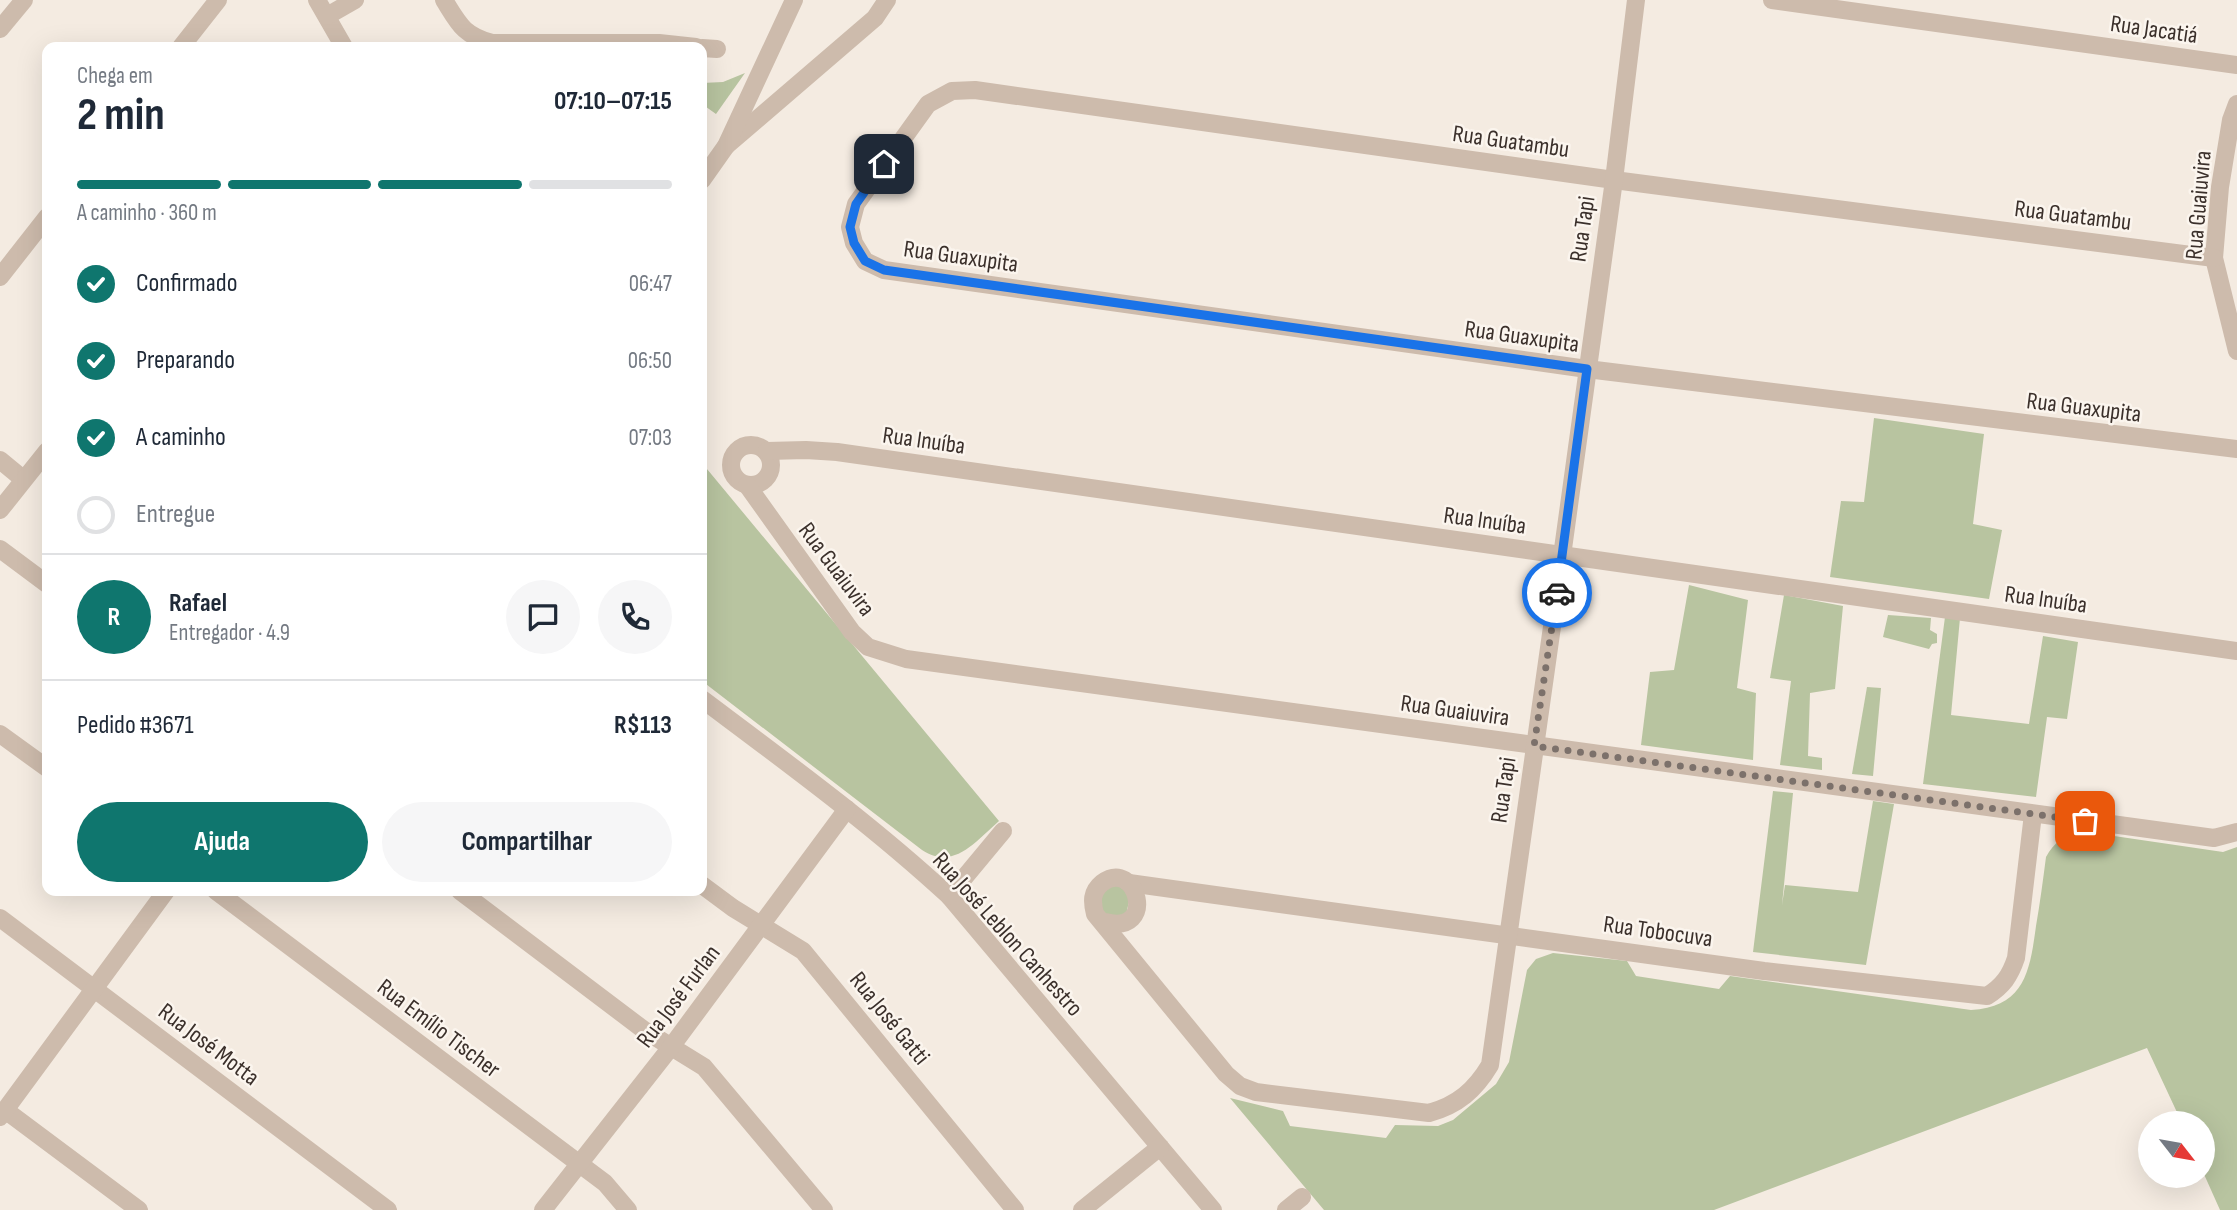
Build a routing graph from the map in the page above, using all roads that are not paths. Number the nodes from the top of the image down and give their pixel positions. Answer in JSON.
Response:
{"nodes":[{"id":1,"x":24,"y":0,"type":"edge"},
{"id":2,"x":218,"y":0,"type":"edge"},
{"id":3,"x":317,"y":0,"type":"edge"},
{"id":4,"x":355,"y":0,"type":"edge"},
{"id":5,"x":444,"y":0,"type":"edge"},
{"id":6,"x":794,"y":0,"type":"edge"},
{"id":7,"x":887,"y":0,"type":"edge"},
{"id":8,"x":1636,"y":0,"type":"edge"},
{"id":9,"x":1772,"y":0,"type":"edge"},
{"id":10,"x":327,"y":16,"type":"junction"},
{"id":11,"x":0,"y":29,"type":"edge"},
{"id":12,"x":185,"y":42,"type":"edge"},
{"id":13,"x":341,"y":42,"type":"edge"},
{"id":14,"x":488,"y":42,"type":"edge"},
{"id":15,"x":2237,"y":65,"type":"edge"},
{"id":16,"x":2237,"y":104,"type":"edge"},
{"id":17,"x":726,"y":146,"type":"junction"},
{"id":18,"x":707,"y":173,"type":"edge"},
{"id":19,"x":1614,"y":180,"type":"junction"},
{"id":20,"x":856,"y":204,"type":"joint"},
{"id":21,"x":42,"y":223,"type":"edge"},
{"id":22,"x":2214,"y":258,"type":"junction"},
{"id":23,"x":0,"y":277,"type":"edge"},
{"id":24,"x":2237,"y":351,"type":"edge"},
{"id":25,"x":1587,"y":369,"type":"junction"},
{"id":26,"x":2237,"y":449,"type":"edge"},
{"id":27,"x":767,"y":451,"type":"junction"},
{"id":28,"x":42,"y":457,"type":"edge"},
{"id":29,"x":0,"y":460,"type":"edge"},
{"id":30,"x":23,"y":479,"type":"junction"},
{"id":31,"x":747,"y":485,"type":"junction"},
{"id":32,"x":0,"y":510,"type":"edge"},
{"id":33,"x":0,"y":549,"type":"edge"},
{"id":34,"x":1562,"y":556,"type":"junction"},
{"id":35,"x":42,"y":580,"type":"edge"},
{"id":36,"x":2237,"y":650,"type":"edge"},
{"id":37,"x":707,"y":702,"type":"edge"},
{"id":38,"x":0,"y":734,"type":"edge"},
{"id":39,"x":1534,"y":746,"type":"junction"},
{"id":40,"x":42,"y":764,"type":"edge"},
{"id":41,"x":847,"y":808,"type":"junction"},
{"id":42,"x":2033,"y":814,"type":"junction"},
{"id":43,"x":1003,"y":831,"type":"dead end"},
{"id":44,"x":2237,"y":832,"type":"edge"},
{"id":45,"x":1129,"y":883,"type":"junction"},
{"id":46,"x":707,"y":889,"type":"edge"},
{"id":47,"x":162,"y":896,"type":"edge"},
{"id":48,"x":223,"y":896,"type":"edge"},
{"id":49,"x":467,"y":896,"type":"edge"},
{"id":50,"x":948,"y":896,"type":"junction"},
{"id":51,"x":0,"y":918,"type":"edge"},
{"id":52,"x":1105,"y":922,"type":"junction"},
{"id":53,"x":763,"y":926,"type":"junction"},
{"id":54,"x":1509,"y":935,"type":"junction"},
{"id":55,"x":94,"y":988,"type":"junction"},
{"id":56,"x":671,"y":1047,"type":"junction"},
{"id":57,"x":2,"y":1113,"type":"edge"},
{"id":58,"x":1160,"y":1147,"type":"junction"},
{"id":59,"x":578,"y":1164,"type":"junction"},
{"id":60,"x":1302,"y":1197,"type":"dead end"},
{"id":61,"x":139,"y":1210,"type":"edge"},
{"id":62,"x":388,"y":1210,"type":"edge"},
{"id":63,"x":543,"y":1210,"type":"edge"},
{"id":64,"x":628,"y":1210,"type":"edge"},
{"id":65,"x":824,"y":1210,"type":"edge"},
{"id":66,"x":1015,"y":1210,"type":"edge"},
{"id":67,"x":1082,"y":1210,"type":"edge"},
{"id":68,"x":1213,"y":1210,"type":"edge"},
{"id":69,"x":1286,"y":1210,"type":"edge"}],
"edges":[{"from":1,"to":11,"type":"street"},
{"from":2,"to":12,"type":"street"},
{"from":3,"to":10,"type":"street"},
{"from":4,"to":10,"type":"street"},
{"from":5,"to":14,"type":"street"},
{"from":6,"to":17,"type":"street"},
{"from":7,"to":17,"type":"street"},
{"from":8,"to":19,"type":"street","name":"Rua Tapi"},
{"from":9,"to":15,"type":"street","name":"Rua Jacatiá"},
{"from":10,"to":13,"type":"street"},
{"from":16,"to":22,"type":"street","name":"Rua Guaiuvira"},
{"from":17,"to":18,"type":"street"},
{"from":19,"to":20,"type":"street","name":"Rua Guatambu"},
{"from":19,"to":22,"type":"street","name":"Rua Guatambu"},
{"from":19,"to":25,"type":"street","name":"Rua Tapi"},
{"from":20,"to":25,"type":"street","name":"Rua Guaxupita"},
{"from":21,"to":23,"type":"street"},
{"from":22,"to":24,"type":"street","name":"Rua Guaiuvira"},
{"from":25,"to":26,"type":"street","name":"Rua Guaxupita"},
{"from":25,"to":34,"type":"street","name":"Rua Tapi"},
{"from":27,"to":31,"type":"street"},
{"from":27,"to":31,"type":"street"},
{"from":27,"to":34,"type":"street","name":"Rua Inuíba"},
{"from":28,"to":30,"type":"street"},
{"from":29,"to":30,"type":"street"},
{"from":30,"to":32,"type":"street"},
{"from":31,"to":39,"type":"street","name":"Rua Guaiuvira"},
{"from":33,"to":35,"type":"street"},
{"from":34,"to":36,"type":"street","name":"Rua Inuíba"},
{"from":34,"to":39,"type":"street","name":"Rua Tapi"},
{"from":37,"to":41,"type":"street","name":"Rua José Leblon Canhestro"},
{"from":38,"to":40,"type":"street"},
{"from":39,"to":42,"type":"street","name":"Rua Guaiuvira"},
{"from":39,"to":54,"type":"street","name":"Rua Tapi"},
{"from":41,"to":50,"type":"street","name":"Rua José Leblon Canhestro"},
{"from":41,"to":53,"type":"street","name":"Rua José Furlan"},
{"from":42,"to":44,"type":"street","name":"Rua Guaiuvira"},
{"from":42,"to":54,"type":"street","name":"Rua Tobocuva"},
{"from":43,"to":50,"type":"street"},
{"from":45,"to":52,"type":"street"},
{"from":45,"to":52,"type":"street"},
{"from":45,"to":54,"type":"street","name":"Rua Tobocuva"},
{"from":46,"to":53,"type":"street","name":"Rua José Gatti"},
{"from":47,"to":55,"type":"street"},
{"from":48,"to":59,"type":"street","name":"Rua Emílio Tischer"},
{"from":49,"to":56,"type":"street"},
{"from":50,"to":58,"type":"street","name":"Rua José Leblon Canhestro"},
{"from":51,"to":55,"type":"street","name":"Rua José Motta"},
{"from":52,"to":54,"type":"street","name":"Rua Tapi"},
{"from":53,"to":56,"type":"street","name":"Rua José Furlan"},
{"from":53,"to":66,"type":"street","name":"Rua José Gatti"},
{"from":55,"to":57,"type":"street"},
{"from":55,"to":62,"type":"street","name":"Rua José Motta"},
{"from":56,"to":59,"type":"street","name":"Rua José Furlan"},
{"from":56,"to":65,"type":"street"},
{"from":57,"to":61,"type":"street"},
{"from":58,"to":67,"type":"street"},
{"from":58,"to":68,"type":"street","name":"Rua José Leblon Canhestro"},
{"from":59,"to":63,"type":"street","name":"Rua José Furlan"},
{"from":59,"to":64,"type":"street","name":"Rua Emílio Tischer"},
{"from":60,"to":69,"type":"street"}]}
